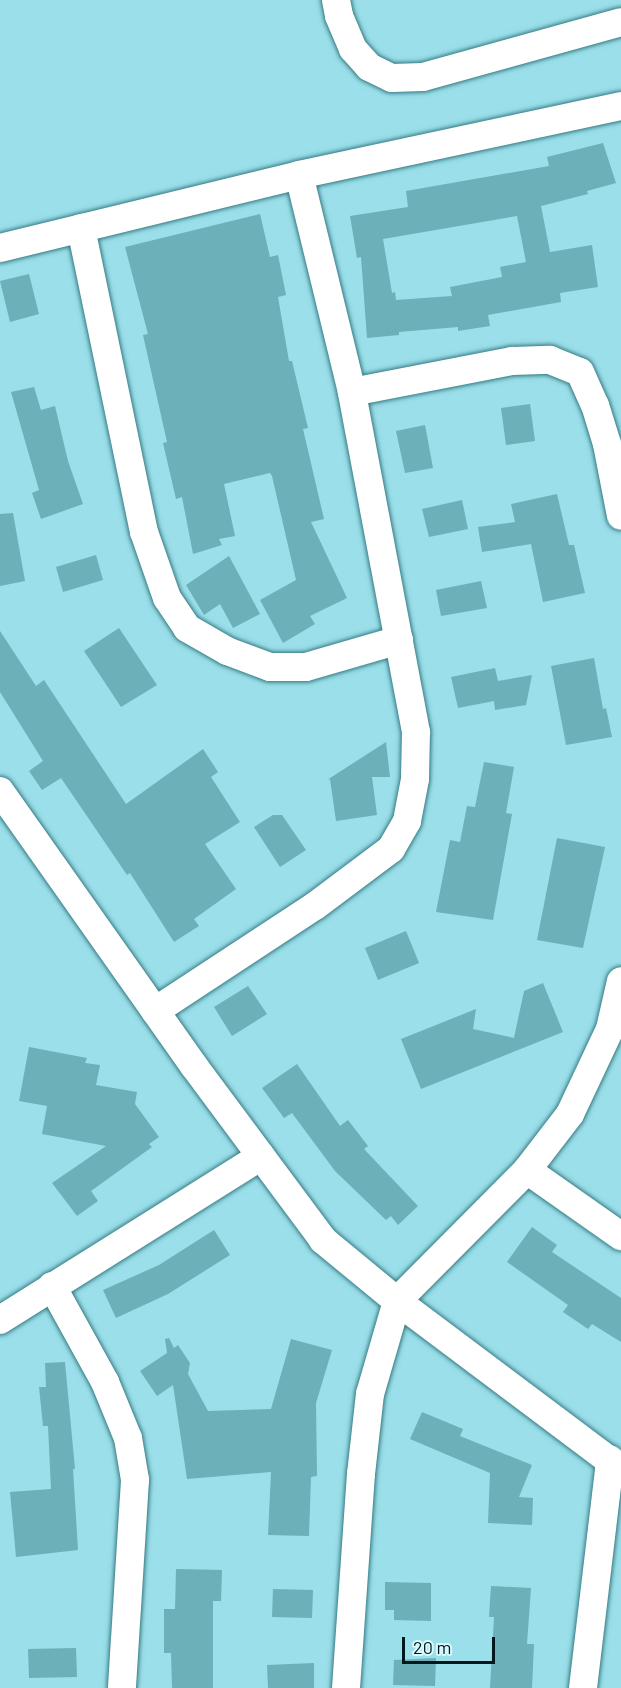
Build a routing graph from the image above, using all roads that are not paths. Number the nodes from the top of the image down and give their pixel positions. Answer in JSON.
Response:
{"nodes":[{"id":1,"x":336,"y":0,"type":"edge"},
{"id":2,"x":621,"y":22,"type":"edge"},
{"id":3,"x":621,"y":106,"type":"edge"},
{"id":4,"x":298,"y":174,"type":"junction"},
{"id":5,"x":81,"y":228,"type":"junction"},
{"id":6,"x":0,"y":248,"type":"edge"},
{"id":7,"x":352,"y":392,"type":"junction"},
{"id":8,"x":621,"y":516,"type":"edge"},
{"id":9,"x":399,"y":640,"type":"junction"},
{"id":10,"x":1,"y":796,"type":"edge"},
{"id":11,"x":621,"y":981,"type":"edge"},
{"id":12,"x":155,"y":1011,"type":"junction"},
{"id":13,"x":261,"y":1156,"type":"junction"},
{"id":14,"x":527,"y":1170,"type":"junction"},
{"id":15,"x":621,"y":1236,"type":"edge"},
{"id":16,"x":52,"y":1286,"type":"junction"},
{"id":17,"x":397,"y":1301,"type":"junction"},
{"id":18,"x":0,"y":1320,"type":"edge"},
{"id":19,"x":615,"y":1464,"type":"edge"},
{"id":20,"x":123,"y":1688,"type":"edge"},
{"id":21,"x":346,"y":1688,"type":"edge"},
{"id":22,"x":583,"y":1688,"type":"edge"}],
"edges":[{"from":1,"to":2,"type":"street"},
{"from":3,"to":4,"type":"street"},
{"from":4,"to":5,"type":"street"},
{"from":4,"to":7,"type":"street"},
{"from":5,"to":6,"type":"street"},
{"from":5,"to":9,"type":"street"},
{"from":7,"to":8,"type":"street"},
{"from":7,"to":9,"type":"street"},
{"from":9,"to":12,"type":"street"},
{"from":10,"to":12,"type":"street"},
{"from":11,"to":14,"type":"street"},
{"from":12,"to":13,"type":"street"},
{"from":13,"to":16,"type":"street"},
{"from":13,"to":17,"type":"street"},
{"from":14,"to":15,"type":"street"},
{"from":14,"to":17,"type":"street"},
{"from":16,"to":18,"type":"street"},
{"from":16,"to":20,"type":"street"},
{"from":17,"to":19,"type":"street"},
{"from":17,"to":21,"type":"street"},
{"from":19,"to":22,"type":"street"}]}
